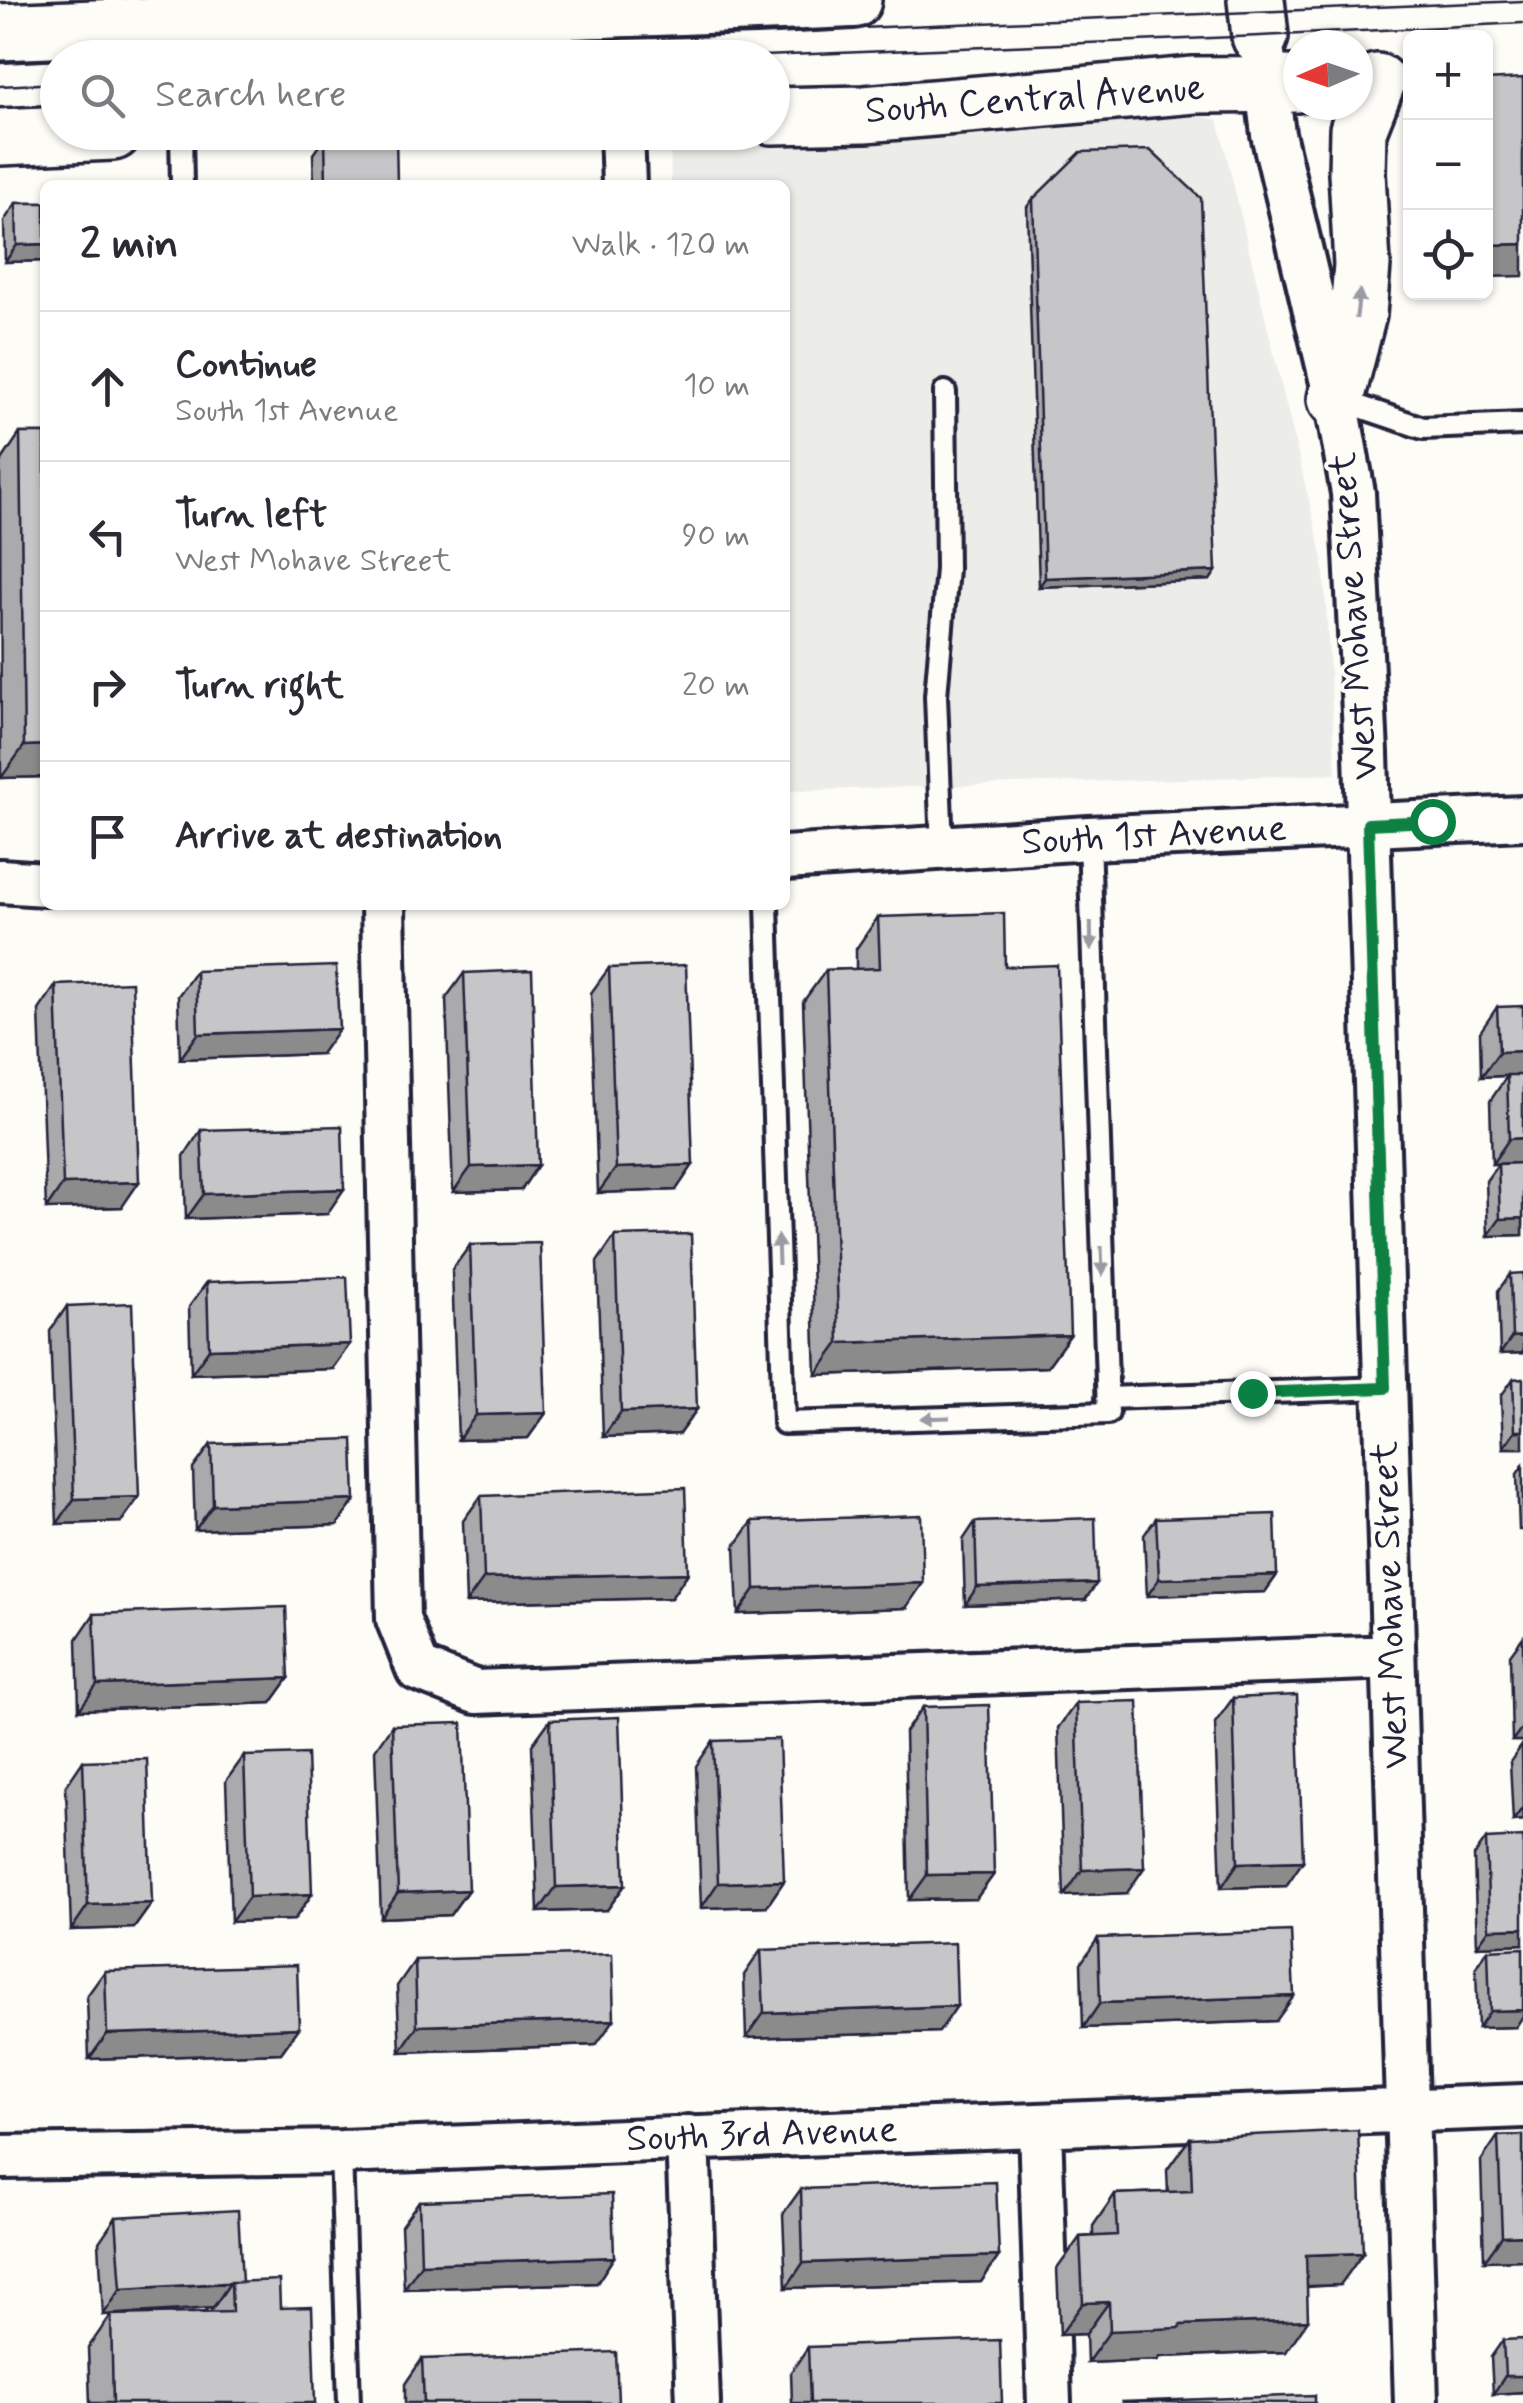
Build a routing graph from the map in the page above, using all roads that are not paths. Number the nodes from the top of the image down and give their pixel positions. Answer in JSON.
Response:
{"nodes":[{"id":1,"x":853,"y":0,"type":"edge"},
{"id":2,"x":360,"y":9,"type":"edge"},
{"id":3,"x":0,"y":32,"type":"edge"},
{"id":4,"x":1270,"y":51,"type":"edge"},
{"id":5,"x":1382,"y":82,"type":"edge"},
{"id":6,"x":790,"y":116,"type":"edge"},
{"id":7,"x":40,"y":135,"type":"edge"},
{"id":8,"x":0,"y":137,"type":"edge"},
{"id":9,"x":181,"y":150,"type":"edge"},
{"id":10,"x":623,"y":150,"type":"edge"},
{"id":11,"x":182,"y":180,"type":"edge"},
{"id":12,"x":624,"y":180,"type":"edge"},
{"id":13,"x":946,"y":392,"type":"dead end"},
{"id":14,"x":1336,"y":399,"type":"junction"},
{"id":15,"x":1523,"y":424,"type":"edge"},
{"id":16,"x":1523,"y":818,"type":"edge"},
{"id":17,"x":1368,"y":824,"type":"junction"},
{"id":18,"x":1089,"y":838,"type":"junction"},
{"id":19,"x":942,"y":848,"type":"junction"},
{"id":20,"x":790,"y":858,"type":"edge"},
{"id":21,"x":0,"y":881,"type":"edge"},
{"id":22,"x":40,"y":884,"type":"edge"},
{"id":23,"x":383,"y":910,"type":"edge"},
{"id":24,"x":767,"y":910,"type":"edge"},
{"id":25,"x":1385,"y":1388,"type":"junction"},
{"id":26,"x":1107,"y":1398,"type":"junction"},
{"id":27,"x":1393,"y":1657,"type":"junction"},
{"id":28,"x":1523,"y":2106,"type":"edge"},
{"id":29,"x":1406,"y":2111,"type":"junction"},
{"id":30,"x":1040,"y":2126,"type":"junction"},
{"id":31,"x":688,"y":2136,"type":"junction"},
{"id":32,"x":341,"y":2152,"type":"junction"},
{"id":33,"x":0,"y":2157,"type":"edge"},
{"id":34,"x":349,"y":2403,"type":"edge"},
{"id":35,"x":698,"y":2403,"type":"edge"},
{"id":36,"x":1050,"y":2403,"type":"edge"},
{"id":37,"x":1416,"y":2403,"type":"edge"}],
"edges":[{"from":1,"to":2,"type":"main road"},
{"from":2,"to":3,"type":"main road"},
{"from":4,"to":6,"type":"main road","name":"South Central Avenue"},
{"from":4,"to":14,"type":"street","name":"West Mohave Street"},
{"from":14,"to":5,"type":"main road","one_way":true},
{"from":7,"to":8,"type":"main road"},
{"from":9,"to":11,"type":"lane"},
{"from":10,"to":12,"type":"street"},
{"from":13,"to":19,"type":"lane"},
{"from":14,"to":15,"type":"lane"},
{"from":14,"to":17,"type":"street","name":"West Mohave Street"},
{"from":16,"to":17,"type":"street","name":"South 1st Avenue"},
{"from":17,"to":18,"type":"street","name":"South 1st Avenue"},
{"from":17,"to":25,"type":"street","name":"West Mohave Street"},
{"from":18,"to":19,"type":"street","name":"South 1st Avenue"},
{"from":18,"to":26,"type":"lane","one_way":true},
{"from":19,"to":20,"type":"street","name":"South 1st Avenue"},
{"from":21,"to":22,"type":"street"},
{"from":23,"to":27,"type":"street"},
{"from":26,"to":24,"type":"lane","one_way":true},
{"from":25,"to":26,"type":"lane"},
{"from":25,"to":27,"type":"street","name":"West Mohave Street"},
{"from":27,"to":29,"type":"street","name":"West Mohave Street"},
{"from":28,"to":29,"type":"street","name":"South 3rd Avenue"},
{"from":29,"to":30,"type":"street","name":"South 3rd Avenue"},
{"from":29,"to":37,"type":"street","name":"West Mohave Street"},
{"from":30,"to":31,"type":"street","name":"South 3rd Avenue"},
{"from":30,"to":36,"type":"street"},
{"from":31,"to":32,"type":"street","name":"South 3rd Avenue"},
{"from":31,"to":35,"type":"street"},
{"from":32,"to":33,"type":"street","name":"South 3rd Avenue"},
{"from":32,"to":34,"type":"lane"}]}
